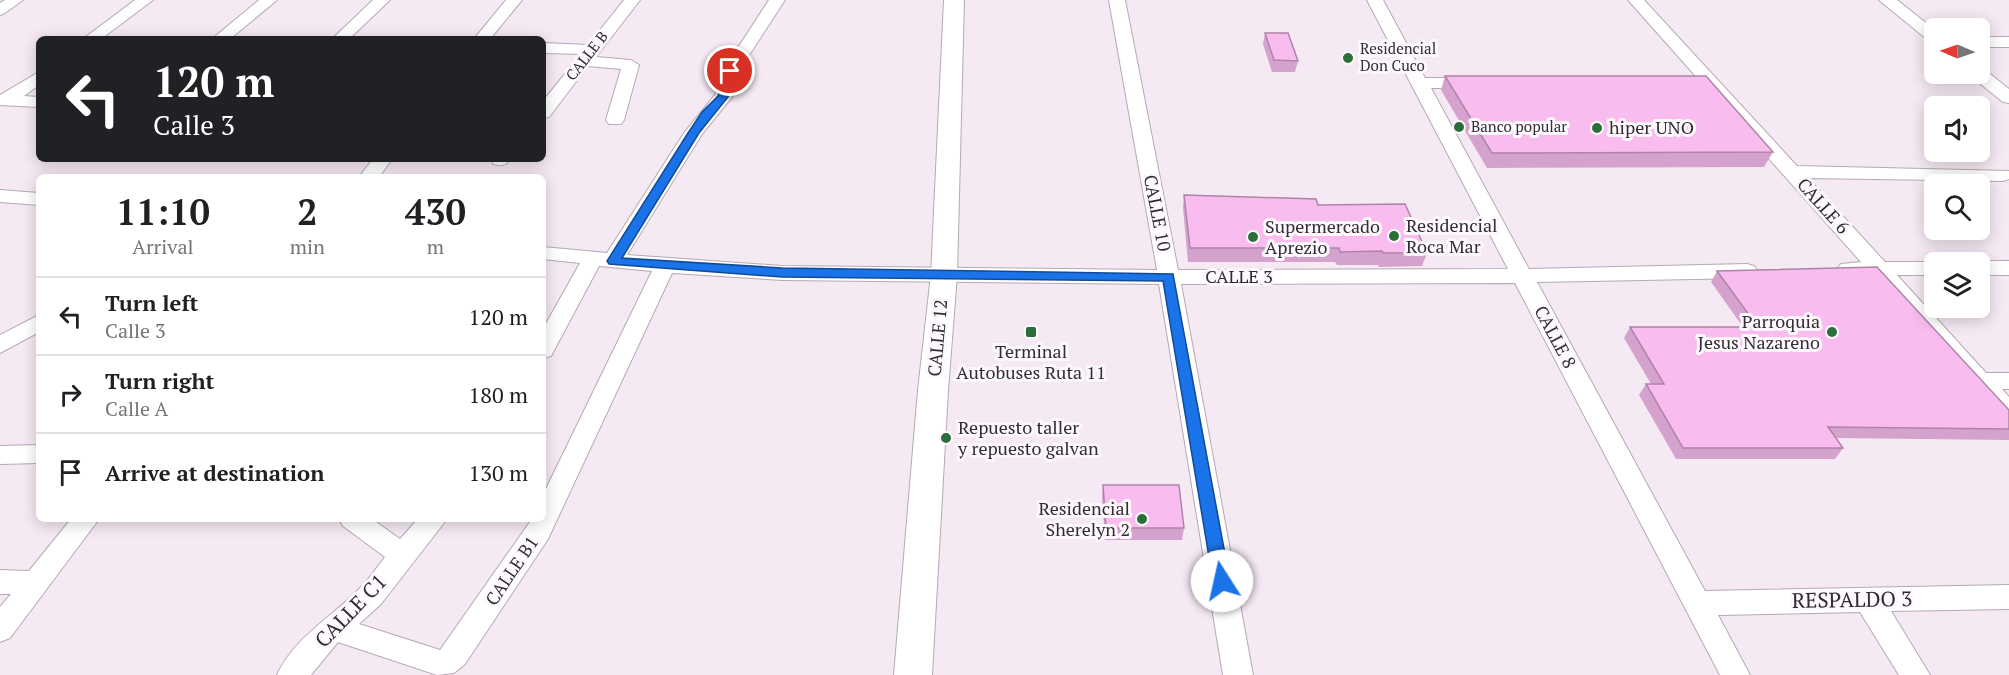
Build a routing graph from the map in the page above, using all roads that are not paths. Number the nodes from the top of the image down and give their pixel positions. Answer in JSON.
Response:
{"nodes":[{"id":1,"x":15,"y":0,"type":"edge"},
{"id":2,"x":145,"y":0,"type":"edge"},
{"id":3,"x":269,"y":0,"type":"edge"},
{"id":4,"x":382,"y":0,"type":"edge"},
{"id":5,"x":514,"y":0,"type":"edge"},
{"id":6,"x":632,"y":0,"type":"edge"},
{"id":7,"x":777,"y":0,"type":"edge"},
{"id":8,"x":954,"y":0,"type":"edge"},
{"id":9,"x":1117,"y":0,"type":"edge"},
{"id":10,"x":1375,"y":0,"type":"edge"},
{"id":11,"x":1636,"y":0,"type":"edge"},
{"id":12,"x":1887,"y":0,"type":"edge"},
{"id":13,"x":0,"y":10,"type":"edge"},
{"id":14,"x":1924,"y":29,"type":"edge"},
{"id":15,"x":96,"y":36,"type":"edge"},
{"id":16,"x":224,"y":36,"type":"edge"},
{"id":17,"x":342,"y":36,"type":"edge"},
{"id":18,"x":484,"y":36,"type":"edge"},
{"id":19,"x":1990,"y":42,"type":"edge"},
{"id":20,"x":2009,"y":42,"type":"edge"},
{"id":21,"x":546,"y":49,"type":"edge"},
{"id":22,"x":588,"y":56,"type":"junction"},
{"id":23,"x":36,"y":79,"type":"edge"},
{"id":24,"x":1419,"y":83,"type":"junction"},
{"id":25,"x":1489,"y":83,"type":"edge"},
{"id":26,"x":1687,"y":83,"type":"edge"},
{"id":27,"x":1710,"y":83,"type":"junction"},
{"id":28,"x":1990,"y":83,"type":"edge"},
{"id":29,"x":2009,"y":98,"type":"edge"},
{"id":30,"x":3,"y":100,"type":"edge"},
{"id":31,"x":36,"y":102,"type":"edge"},
{"id":32,"x":546,"y":109,"type":"edge"},
{"id":33,"x":615,"y":120,"type":"dead end"},
{"id":34,"x":381,"y":162,"type":"edge"},
{"id":35,"x":1793,"y":172,"type":"junction"},
{"id":36,"x":371,"y":174,"type":"edge"},
{"id":37,"x":2003,"y":175,"type":"dead end"},
{"id":38,"x":0,"y":196,"type":"edge"},
{"id":39,"x":36,"y":199,"type":"edge"},
{"id":40,"x":546,"y":253,"type":"edge"},
{"id":41,"x":603,"y":260,"type":"junction"},
{"id":42,"x":664,"y":266,"type":"junction"},
{"id":43,"x":1880,"y":268,"type":"junction"},
{"id":44,"x":1924,"y":268,"type":"edge"},
{"id":45,"x":1990,"y":268,"type":"edge"},
{"id":46,"x":2009,"y":268,"type":"edge"},
{"id":47,"x":1833,"y":269,"type":"edge"},
{"id":48,"x":1763,"y":271,"type":"edge"},
{"id":49,"x":944,"y":274,"type":"junction"},
{"id":50,"x":1523,"y":276,"type":"junction"},
{"id":51,"x":1169,"y":277,"type":"junction"},
{"id":52,"x":36,"y":324,"type":"edge"},
{"id":53,"x":0,"y":345,"type":"edge"},
{"id":54,"x":546,"y":346,"type":"edge"},
{"id":55,"x":1980,"y":381,"type":"junction"},
{"id":56,"x":2009,"y":381,"type":"edge"},
{"id":57,"x":2009,"y":413,"type":"edge"},
{"id":58,"x":0,"y":454,"type":"edge"},
{"id":59,"x":36,"y":454,"type":"edge"},
{"id":60,"x":546,"y":516,"type":"edge"},
{"id":61,"x":84,"y":522,"type":"edge"},
{"id":62,"x":356,"y":522,"type":"edge"},
{"id":63,"x":431,"y":522,"type":"edge"},
{"id":64,"x":543,"y":522,"type":"edge"},
{"id":65,"x":402,"y":555,"type":"junction"},
{"id":66,"x":0,"y":582,"type":"edge"},
{"id":67,"x":37,"y":583,"type":"junction"},
{"id":68,"x":2009,"y":597,"type":"edge"},
{"id":69,"x":1868,"y":600,"type":"junction"},
{"id":70,"x":1695,"y":603,"type":"junction"},
{"id":71,"x":333,"y":628,"type":"junction"},
{"id":72,"x":0,"y":629,"type":"edge"},
{"id":73,"x":292,"y":675,"type":"edge"},
{"id":74,"x":913,"y":675,"type":"edge"},
{"id":75,"x":1238,"y":675,"type":"edge"},
{"id":76,"x":1735,"y":675,"type":"edge"},
{"id":77,"x":1915,"y":675,"type":"edge"}],
"edges":[{"from":1,"to":13,"type":"street"},
{"from":2,"to":15,"type":"street"},
{"from":3,"to":16,"type":"street"},
{"from":4,"to":17,"type":"street"},
{"from":5,"to":18,"type":"street"},
{"from":6,"to":22,"type":"street","name":"CALLE B"},
{"from":7,"to":41,"type":"street"},
{"from":8,"to":49,"type":"main road","name":"CALLE 12"},
{"from":9,"to":51,"type":"street","name":"CALLE 10"},
{"from":10,"to":24,"type":"street","name":"CALLE 8"},
{"from":11,"to":27,"type":"street","name":"CALLE 6"},
{"from":12,"to":14,"type":"street"},
{"from":19,"to":20,"type":"street"},
{"from":21,"to":22,"type":"street"},
{"from":22,"to":32,"type":"street","name":"CALLE B"},
{"from":22,"to":33,"type":"street"},
{"from":23,"to":30,"type":"street"},
{"from":24,"to":25,"type":"street"},
{"from":24,"to":50,"type":"street","name":"CALLE 8"},
{"from":26,"to":27,"type":"street"},
{"from":27,"to":35,"type":"street","name":"CALLE 6"},
{"from":28,"to":29,"type":"street"},
{"from":30,"to":31,"type":"street"},
{"from":34,"to":36,"type":"street"},
{"from":35,"to":37,"type":"street"},
{"from":35,"to":43,"type":"street","name":"CALLE 6"},
{"from":38,"to":39,"type":"street"},
{"from":40,"to":41,"type":"street","name":"CALLE 3"},
{"from":41,"to":42,"type":"street","name":"CALLE 3"},
{"from":41,"to":54,"type":"street"},
{"from":42,"to":49,"type":"street","name":"CALLE 3"},
{"from":42,"to":60,"type":"street","name":"CALLE B1"},
{"from":43,"to":44,"type":"street"},
{"from":43,"to":47,"type":"street"},
{"from":43,"to":55,"type":"street","name":"CALLE 6"},
{"from":45,"to":46,"type":"street"},
{"from":48,"to":50,"type":"street","name":"CALLE 3"},
{"from":49,"to":51,"type":"street","name":"CALLE 3"},
{"from":49,"to":74,"type":"main road","name":"CALLE 12"},
{"from":50,"to":51,"type":"street","name":"CALLE 3"},
{"from":50,"to":70,"type":"street","name":"CALLE 8"},
{"from":51,"to":75,"type":"street","name":"CALLE 10"},
{"from":52,"to":53,"type":"street"},
{"from":55,"to":56,"type":"street"},
{"from":55,"to":57,"type":"street","name":"CALLE 6"},
{"from":58,"to":59,"type":"street"},
{"from":61,"to":67,"type":"street"},
{"from":62,"to":65,"type":"street"},
{"from":63,"to":65,"type":"street","name":"CALLE C1"},
{"from":64,"to":71,"type":"street","name":"CALLE B1"},
{"from":65,"to":71,"type":"street","name":"CALLE C1"},
{"from":66,"to":67,"type":"street"},
{"from":67,"to":72,"type":"street"},
{"from":68,"to":69,"type":"street","name":"RESPALDO 3"},
{"from":69,"to":70,"type":"street","name":"RESPALDO 3"},
{"from":69,"to":77,"type":"street"},
{"from":70,"to":76,"type":"street","name":"CALLE 8"},
{"from":71,"to":73,"type":"street","name":"CALLE C1"}]}
